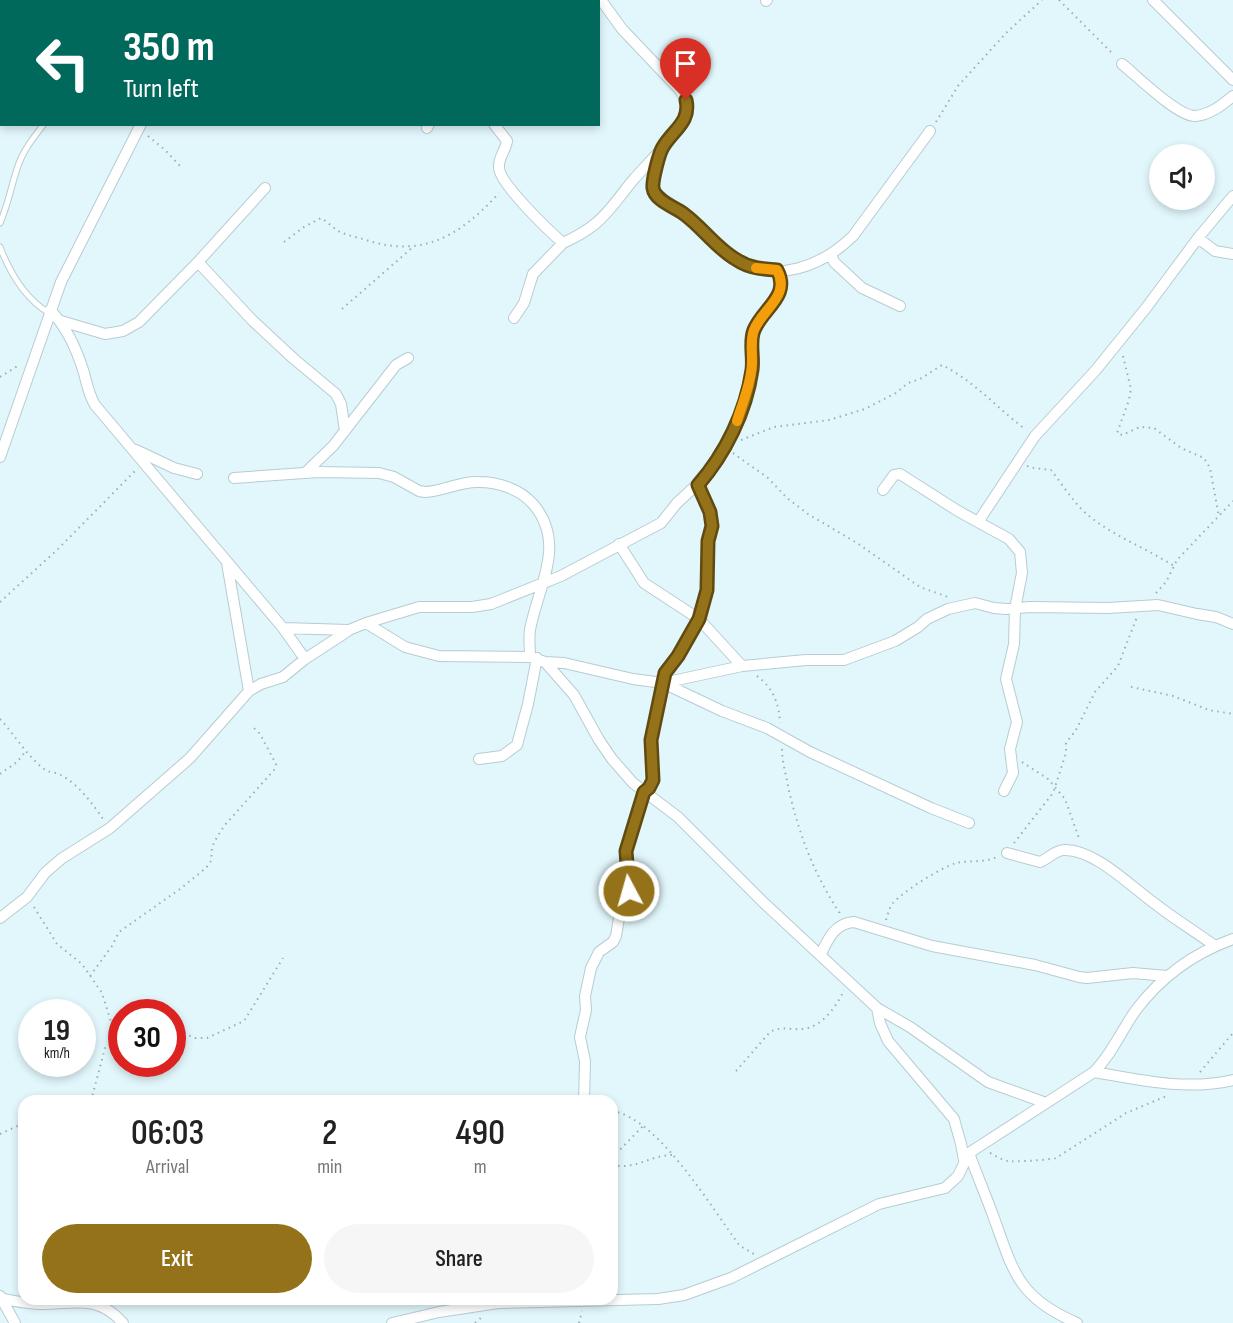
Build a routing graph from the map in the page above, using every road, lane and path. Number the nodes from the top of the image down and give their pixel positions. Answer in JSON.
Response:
{"nodes":[{"id":1,"x":601,"y":0,"type":"edge"},
{"id":2,"x":1042,"y":0,"type":"edge"},
{"id":3,"x":1059,"y":0,"type":"edge"},
{"id":4,"x":1153,"y":0,"type":"edge"},
{"id":5,"x":1122,"y":64,"type":"joint"},
{"id":6,"x":1233,"y":81,"type":"edge"},
{"id":7,"x":1233,"y":96,"type":"edge"},
{"id":8,"x":43,"y":126,"type":"edge"},
{"id":9,"x":496,"y":126,"type":"edge"},
{"id":10,"x":140,"y":127,"type":"edge"},
{"id":11,"x":930,"y":131,"type":"joint"},
{"id":12,"x":661,"y":149,"type":"junction"},
{"id":13,"x":182,"y":168,"type":"dead end"},
{"id":14,"x":506,"y":184,"type":"junction"},
{"id":15,"x":265,"y":188,"type":"dead end"},
{"id":16,"x":1233,"y":196,"type":"edge"},
{"id":17,"x":0,"y":223,"type":"edge"},
{"id":18,"x":1198,"y":238,"type":"junction"},
{"id":19,"x":284,"y":242,"type":"dead end"},
{"id":20,"x":563,"y":243,"type":"junction"},
{"id":21,"x":0,"y":247,"type":"edge"},
{"id":22,"x":413,"y":247,"type":"junction"},
{"id":23,"x":831,"y":254,"type":"junction"},
{"id":24,"x":1233,"y":254,"type":"edge"},
{"id":25,"x":198,"y":262,"type":"junction"},
{"id":26,"x":777,"y":270,"type":"junction"},
{"id":27,"x":900,"y":306,"type":"dead end"},
{"id":28,"x":342,"y":309,"type":"dead end"},
{"id":29,"x":49,"y":311,"type":"junction"},
{"id":30,"x":514,"y":318,"type":"dead end"},
{"id":31,"x":60,"y":321,"type":"junction"},
{"id":32,"x":1118,"y":343,"type":"junction"},
{"id":33,"x":35,"y":356,"type":"junction"},
{"id":34,"x":408,"y":358,"type":"dead end"},
{"id":35,"x":0,"y":377,"type":"edge"},
{"id":36,"x":345,"y":431,"type":"junction"},
{"id":37,"x":1035,"y":436,"type":"junction"},
{"id":38,"x":742,"y":440,"type":"dead end"},
{"id":39,"x":133,"y":448,"type":"junction"},
{"id":40,"x":724,"y":448,"type":"junction"},
{"id":41,"x":0,"y":457,"type":"edge"},
{"id":42,"x":1019,"y":458,"type":"junction"},
{"id":43,"x":143,"y":463,"type":"junction"},
{"id":44,"x":306,"y":472,"type":"junction"},
{"id":45,"x":197,"y":474,"type":"dead end"},
{"id":46,"x":234,"y":478,"type":"dead end"},
{"id":47,"x":698,"y":485,"type":"junction"},
{"id":48,"x":883,"y":490,"type":"dead end"},
{"id":49,"x":1233,"y":501,"type":"edge"},
{"id":50,"x":1219,"y":517,"type":"junction"},
{"id":51,"x":978,"y":522,"type":"junction"},
{"id":52,"x":619,"y":544,"type":"junction"},
{"id":53,"x":227,"y":562,"type":"junction"},
{"id":54,"x":1174,"y":566,"type":"junction"},
{"id":55,"x":543,"y":583,"type":"junction"},
{"id":56,"x":0,"y":602,"type":"edge"},
{"id":57,"x":965,"y":604,"type":"junction"},
{"id":58,"x":1143,"y":606,"type":"junction"},
{"id":59,"x":1015,"y":609,"type":"junction"},
{"id":60,"x":699,"y":619,"type":"junction"},
{"id":61,"x":366,"y":623,"type":"junction"},
{"id":62,"x":1233,"y":624,"type":"edge"},
{"id":63,"x":283,"y":628,"type":"junction"},
{"id":64,"x":349,"y":630,"type":"junction"},
{"id":65,"x":305,"y":659,"type":"junction"},
{"id":66,"x":538,"y":659,"type":"junction"},
{"id":67,"x":742,"y":666,"type":"junction"},
{"id":68,"x":663,"y":683,"type":"junction"},
{"id":69,"x":1131,"y":687,"type":"dead end"},
{"id":70,"x":249,"y":691,"type":"junction"},
{"id":71,"x":1233,"y":714,"type":"edge"},
{"id":72,"x":0,"y":719,"type":"edge"},
{"id":73,"x":254,"y":728,"type":"dead end"},
{"id":74,"x":781,"y":735,"type":"junction"},
{"id":75,"x":26,"y":750,"type":"junction"},
{"id":76,"x":1010,"y":753,"type":"junction"},
{"id":77,"x":479,"y":759,"type":"dead end"},
{"id":78,"x":0,"y":774,"type":"edge"},
{"id":79,"x":1056,"y":787,"type":"junction"},
{"id":80,"x":1004,"y":791,"type":"dead end"},
{"id":81,"x":644,"y":792,"type":"junction"},
{"id":82,"x":969,"y":823,"type":"dead end"},
{"id":83,"x":110,"y":828,"type":"junction"},
{"id":84,"x":1007,"y":853,"type":"junction"},
{"id":85,"x":1087,"y":856,"type":"junction"},
{"id":86,"x":27,"y":897,"type":"junction"},
{"id":87,"x":0,"y":918,"type":"edge"},
{"id":88,"x":846,"y":922,"type":"junction"},
{"id":89,"x":880,"y":931,"type":"junction"},
{"id":90,"x":1233,"y":939,"type":"edge"},
{"id":91,"x":1215,"y":946,"type":"junction"},
{"id":92,"x":821,"y":954,"type":"junction"},
{"id":93,"x":283,"y":958,"type":"dead end"},
{"id":94,"x":90,"y":976,"type":"junction"},
{"id":95,"x":1167,"y":976,"type":"junction"},
{"id":96,"x":848,"y":980,"type":"junction"},
{"id":97,"x":877,"y":1008,"type":"junction"},
{"id":98,"x":108,"y":1012,"type":"edge"},
{"id":99,"x":1233,"y":1033,"type":"edge"},
{"id":100,"x":186,"y":1034,"type":"edge"},
{"id":101,"x":108,"y":1046,"type":"edge"},
{"id":102,"x":736,"y":1071,"type":"dead end"},
{"id":103,"x":1094,"y":1072,"type":"junction"},
{"id":104,"x":1233,"y":1080,"type":"edge"},
{"id":105,"x":1188,"y":1085,"type":"junction"},
{"id":106,"x":93,"y":1095,"type":"edge"},
{"id":107,"x":584,"y":1095,"type":"edge"},
{"id":108,"x":1046,"y":1103,"type":"junction"},
{"id":109,"x":618,"y":1113,"type":"edge"},
{"id":110,"x":18,"y":1126,"type":"edge"},
{"id":111,"x":643,"y":1126,"type":"junction"},
{"id":112,"x":0,"y":1134,"type":"edge"},
{"id":113,"x":981,"y":1146,"type":"junction"},
{"id":114,"x":618,"y":1152,"type":"edge"},
{"id":115,"x":674,"y":1155,"type":"junction"},
{"id":116,"x":966,"y":1157,"type":"junction"},
{"id":117,"x":618,"y":1166,"type":"edge"},
{"id":118,"x":767,"y":1260,"type":"junction"},
{"id":119,"x":2,"y":1297,"type":"edge"},
{"id":120,"x":18,"y":1300,"type":"edge"},
{"id":121,"x":618,"y":1300,"type":"edge"},
{"id":122,"x":97,"y":1305,"type":"edge"},
{"id":123,"x":485,"y":1305,"type":"edge"},
{"id":124,"x":15,"y":1323,"type":"edge"},
{"id":125,"x":123,"y":1323,"type":"edge"},
{"id":126,"x":392,"y":1323,"type":"edge"},
{"id":127,"x":1077,"y":1323,"type":"edge"}],
"edges":[{"from":1,"to":12,"type":"street"},
{"from":2,"to":11,"type":"path"},
{"from":3,"to":5,"type":"path"},
{"from":4,"to":6,"type":"street"},
{"from":5,"to":7,"type":"street"},
{"from":8,"to":17,"type":"lane"},
{"from":9,"to":14,"type":"street"},
{"from":10,"to":13,"type":"path"},
{"from":10,"to":29,"type":"street"},
{"from":11,"to":23,"type":"street"},
{"from":12,"to":20,"type":"street"},
{"from":12,"to":26,"type":"street"},
{"from":14,"to":20,"type":"street"},
{"from":14,"to":22,"type":"path"},
{"from":15,"to":25,"type":"street"},
{"from":16,"to":18,"type":"street"},
{"from":18,"to":24,"type":"street"},
{"from":18,"to":32,"type":"street"},
{"from":19,"to":22,"type":"path"},
{"from":20,"to":30,"type":"street"},
{"from":21,"to":29,"type":"lane"},
{"from":22,"to":28,"type":"path"},
{"from":23,"to":26,"type":"street"},
{"from":23,"to":27,"type":"street"},
{"from":25,"to":31,"type":"street"},
{"from":25,"to":36,"type":"street"},
{"from":26,"to":40,"type":"street"},
{"from":29,"to":31,"type":"street"},
{"from":29,"to":33,"type":"street"},
{"from":31,"to":39,"type":"street"},
{"from":32,"to":37,"type":"street"},
{"from":32,"to":50,"type":"path"},
{"from":33,"to":35,"type":"path"},
{"from":33,"to":41,"type":"street"},
{"from":34,"to":36,"type":"street"},
{"from":36,"to":44,"type":"street"},
{"from":37,"to":38,"type":"path"},
{"from":37,"to":42,"type":"street"},
{"from":39,"to":43,"type":"street"},
{"from":39,"to":45,"type":"street"},
{"from":40,"to":47,"type":"street"},
{"from":40,"to":57,"type":"path"},
{"from":42,"to":51,"type":"street"},
{"from":42,"to":54,"type":"path"},
{"from":43,"to":53,"type":"street"},
{"from":43,"to":56,"type":"path"},
{"from":44,"to":46,"type":"street"},
{"from":44,"to":55,"type":"street"},
{"from":47,"to":52,"type":"street"},
{"from":47,"to":60,"type":"street"},
{"from":48,"to":51,"type":"street"},
{"from":49,"to":50,"type":"path"},
{"from":50,"to":54,"type":"path"},
{"from":51,"to":59,"type":"street"},
{"from":52,"to":55,"type":"street"},
{"from":52,"to":60,"type":"street"},
{"from":53,"to":63,"type":"street"},
{"from":53,"to":70,"type":"street"},
{"from":54,"to":58,"type":"path"},
{"from":55,"to":61,"type":"street"},
{"from":55,"to":66,"type":"street"},
{"from":57,"to":59,"type":"street"},
{"from":57,"to":67,"type":"street"},
{"from":58,"to":59,"type":"street"},
{"from":58,"to":62,"type":"street"},
{"from":58,"to":79,"type":"path"},
{"from":59,"to":76,"type":"street"},
{"from":60,"to":67,"type":"street"},
{"from":60,"to":68,"type":"street"},
{"from":61,"to":64,"type":"street"},
{"from":61,"to":66,"type":"street"},
{"from":63,"to":64,"type":"street"},
{"from":63,"to":65,"type":"street"},
{"from":64,"to":65,"type":"street"},
{"from":65,"to":70,"type":"street"},
{"from":66,"to":68,"type":"street"},
{"from":66,"to":77,"type":"street"},
{"from":66,"to":81,"type":"street"},
{"from":67,"to":68,"type":"street"},
{"from":67,"to":74,"type":"path"},
{"from":68,"to":74,"type":"street"},
{"from":68,"to":81,"type":"street"},
{"from":69,"to":71,"type":"path"},
{"from":70,"to":83,"type":"street"},
{"from":72,"to":75,"type":"path"},
{"from":73,"to":94,"type":"path"},
{"from":74,"to":82,"type":"street"},
{"from":74,"to":88,"type":"path"},
{"from":75,"to":78,"type":"path"},
{"from":75,"to":83,"type":"path"},
{"from":76,"to":79,"type":"path"},
{"from":76,"to":80,"type":"street"},
{"from":79,"to":84,"type":"path"},
{"from":79,"to":85,"type":"path"},
{"from":81,"to":92,"type":"street"},
{"from":81,"to":107,"type":"street"},
{"from":83,"to":86,"type":"street"},
{"from":84,"to":85,"type":"street"},
{"from":84,"to":89,"type":"path"},
{"from":85,"to":91,"type":"street"},
{"from":86,"to":87,"type":"street"},
{"from":86,"to":94,"type":"path"},
{"from":88,"to":89,"type":"street"},
{"from":88,"to":92,"type":"street"},
{"from":89,"to":95,"type":"street"},
{"from":90,"to":91,"type":"street"},
{"from":91,"to":95,"type":"street"},
{"from":92,"to":96,"type":"street"},
{"from":93,"to":100,"type":"path"},
{"from":94,"to":98,"type":"path"},
{"from":95,"to":103,"type":"street"},
{"from":96,"to":97,"type":"street"},
{"from":96,"to":102,"type":"path"},
{"from":97,"to":108,"type":"street"},
{"from":97,"to":116,"type":"street"},
{"from":99,"to":105,"type":"path"},
{"from":101,"to":106,"type":"path"},
{"from":103,"to":105,"type":"street"},
{"from":103,"to":108,"type":"street"},
{"from":104,"to":105,"type":"street"},
{"from":105,"to":113,"type":"path"},
{"from":108,"to":113,"type":"street"},
{"from":109,"to":111,"type":"path"},
{"from":110,"to":112,"type":"path"},
{"from":111,"to":114,"type":"path"},
{"from":111,"to":115,"type":"path"},
{"from":113,"to":116,"type":"street"},
{"from":115,"to":117,"type":"path"},
{"from":115,"to":118,"type":"path"},
{"from":116,"to":118,"type":"street"},
{"from":116,"to":127,"type":"street"},
{"from":118,"to":121,"type":"street"},
{"from":119,"to":120,"type":"street"},
{"from":119,"to":124,"type":"street"},
{"from":122,"to":125,"type":"street"},
{"from":123,"to":126,"type":"street"}]}
